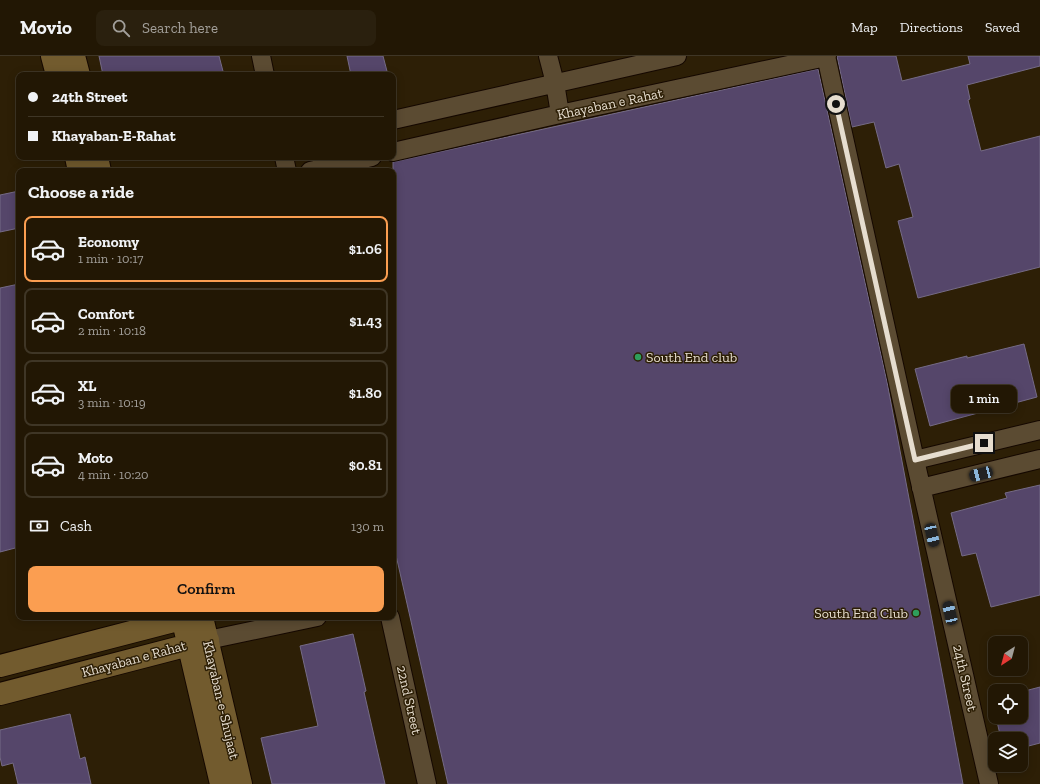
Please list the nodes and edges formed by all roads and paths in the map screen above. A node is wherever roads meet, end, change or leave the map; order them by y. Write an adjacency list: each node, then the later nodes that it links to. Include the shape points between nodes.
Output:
1 (52, 56): 7 (main road)
2 (74, 56): 8 (main road)
3 (261, 56): 9 (street)
4 (548, 56): 10 (street)
5 (676, 56): 10 (street)
6 (826, 56): 11 (street, Khayaban e Rahat); 18 (street, 24th Street)
7 (56, 72)
8 (78, 72)
9 (264, 72)
10 (555, 84): 11 (street); 12 (street)
11 (560, 114): 13 (street, Khayaban e Rahat)
12 (396, 119)
13 (396, 151)
14 (359, 160): 15 (street)
15 (323, 168)
16 (1040, 430): 18 (street)
17 (1040, 459): 19 (street)
18 (915, 460): 19 (street, 24th Street)
19 (922, 488): 30 (street, 24th Street)
20 (177, 620): 25 (main road, Khayaban e Rahat)
21 (190, 620): 24 (main road, Khayaban-e-Shujaat)
22 (303, 620): 24 (street, Khayaban e Rahat)
23 (391, 620): 29 (street, 22nd Street)
24 (198, 642): 26 (main road, Khayaban e Rahat); 27 (main road, Khayaban-e-Shujaat); 28 (main road, Khayaban-e-Shujaat)
25 (0, 666)
26 (0, 694)
27 (221, 784)
28 (241, 784)
29 (428, 784)
30 (990, 784)

